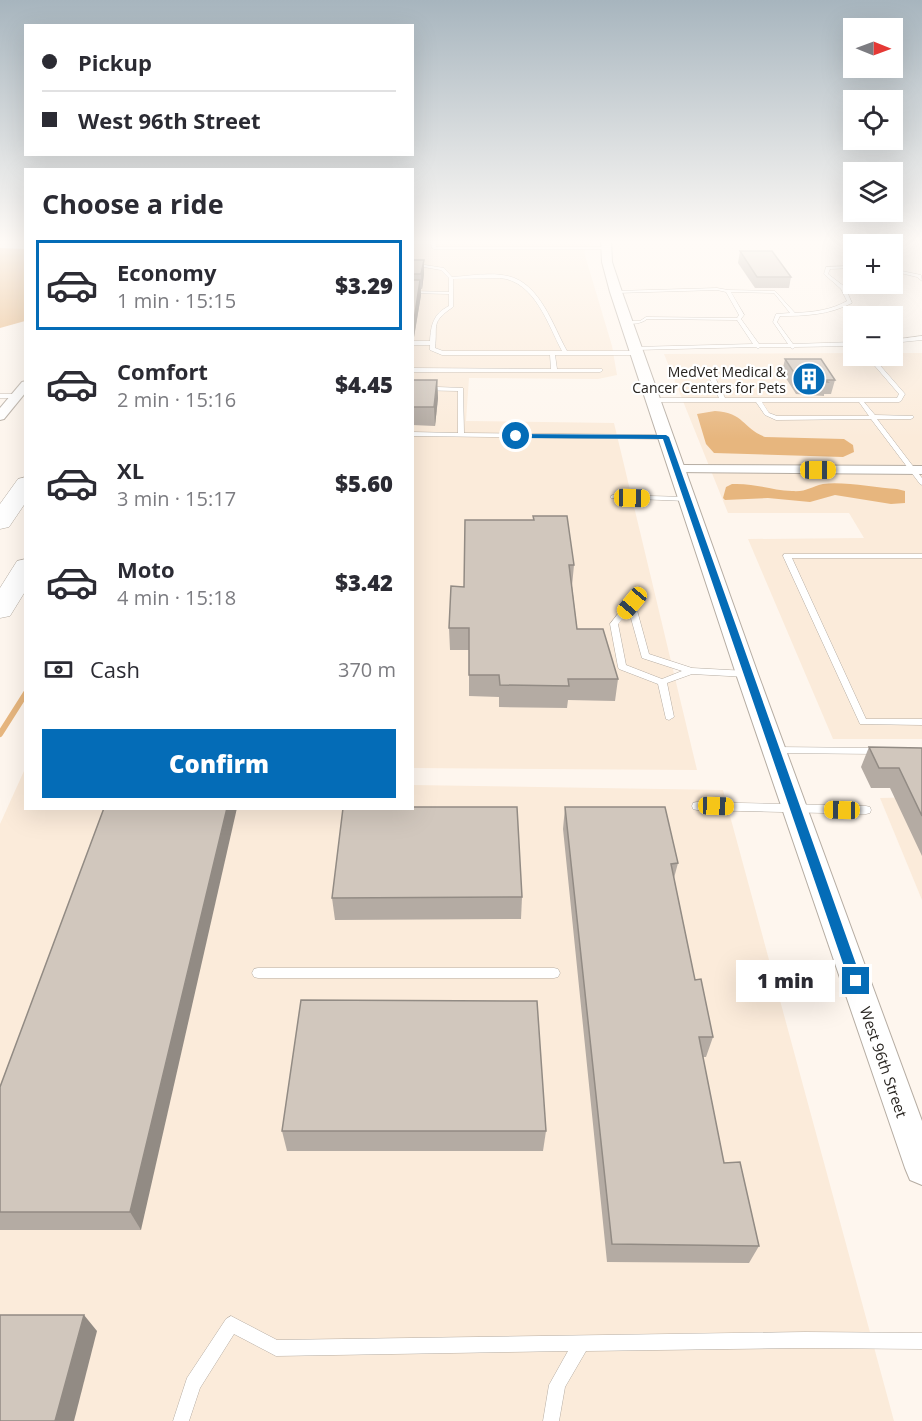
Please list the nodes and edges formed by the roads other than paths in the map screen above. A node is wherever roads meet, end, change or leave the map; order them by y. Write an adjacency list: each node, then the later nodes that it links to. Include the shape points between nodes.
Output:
1 (451, 306): 13 (lane, via 434,319)
2 (540, 306): 19 (lane)
3 (621, 306): 9 (street, West 96th Street)
4 (737, 306): 8 (lane, via 742,315)
5 (787, 306): 7 (lane)
6 (843, 306): 7 (lane)
7 (794, 315): 16 (lane, via 778,315 776,322)
8 (738, 319): 9 (lane, via 646,318); 15 (lane)
9 (627, 322): 17 (street, West 96th Street)
10 (922, 338): 11 (lane)
11 (903, 341)
12 (414, 343): 13 (lane)
13 (433, 343): 18 (lane, via 432,349 442,353)
14 (843, 345): 16 (lane)
15 (758, 347): 16 (lane); 17 (lane)
16 (794, 347)
17 (636, 351): 19 (lane); 29 (street, West 96th Street)
18 (552, 353): 19 (lane); 23 (lane)
19 (565, 353)
20 (878, 366): 32 (lane, via 903,397)
21 (414, 370): 23 (lane)
22 (600, 370): 23 (lane)
23 (554, 371)
24 (710, 373): 30 (lane)
25 (24, 386): 28 (street)
26 (414, 388): 37 (lane, via 461,388)
27 (0, 396): 28 (lane)
28 (16, 396): 33 (street)
29 (653, 400): 30 (lane); 38 (street, West 96th Street)
30 (723, 400): 31 (lane)
31 (758, 400): 32 (lane); 34 (lane, via 766,414 776,418)
32 (861, 401): 34 (lane)
33 (0, 416)
34 (872, 417): 35 (lane); 40 (lane)
35 (911, 417)
36 (414, 434): 37 (lane)
37 (461, 434): 38 (lane)
38 (666, 437): 39 (street, West 96th Street)
39 (677, 469): 40 (street); 44 (street, West 96th Street)
40 (917, 470): 41 (lane)
41 (922, 483)
42 (24, 487): 45 (highway)
43 (613, 497): 44 (lane)
44 (687, 499): 50 (street, West 96th Street)
45 (0, 522)
46 (922, 556): 53 (lane, via 787,556 863,722)
47 (24, 570): 48 (highway)
48 (0, 610)
49 (692, 672): 50 (lane); 51 (lane); 51 (lane, via 645,656 632,603 614,624 622,667)
50 (747, 674): 54 (street, West 96th Street)
51 (662, 682): 52 (lane)
52 (669, 717)
53 (922, 722)
54 (774, 750): 55 (lane); 57 (street, West 96th Street)
55 (888, 751)
56 (697, 806): 57 (lane)
57 (795, 809): 58 (lane); 61 (street, West 96th Street, via 907,1110)
58 (866, 810)
59 (258, 973): 60 (lane)
60 (554, 973)
61 (922, 1168)
62 (922, 1341): 63 (lane)
63 (581, 1345): 64 (lane, via 276,1348 231,1324 193,1384); 65 (lane, via 557,1385)
64 (181, 1421)
65 (551, 1421)

